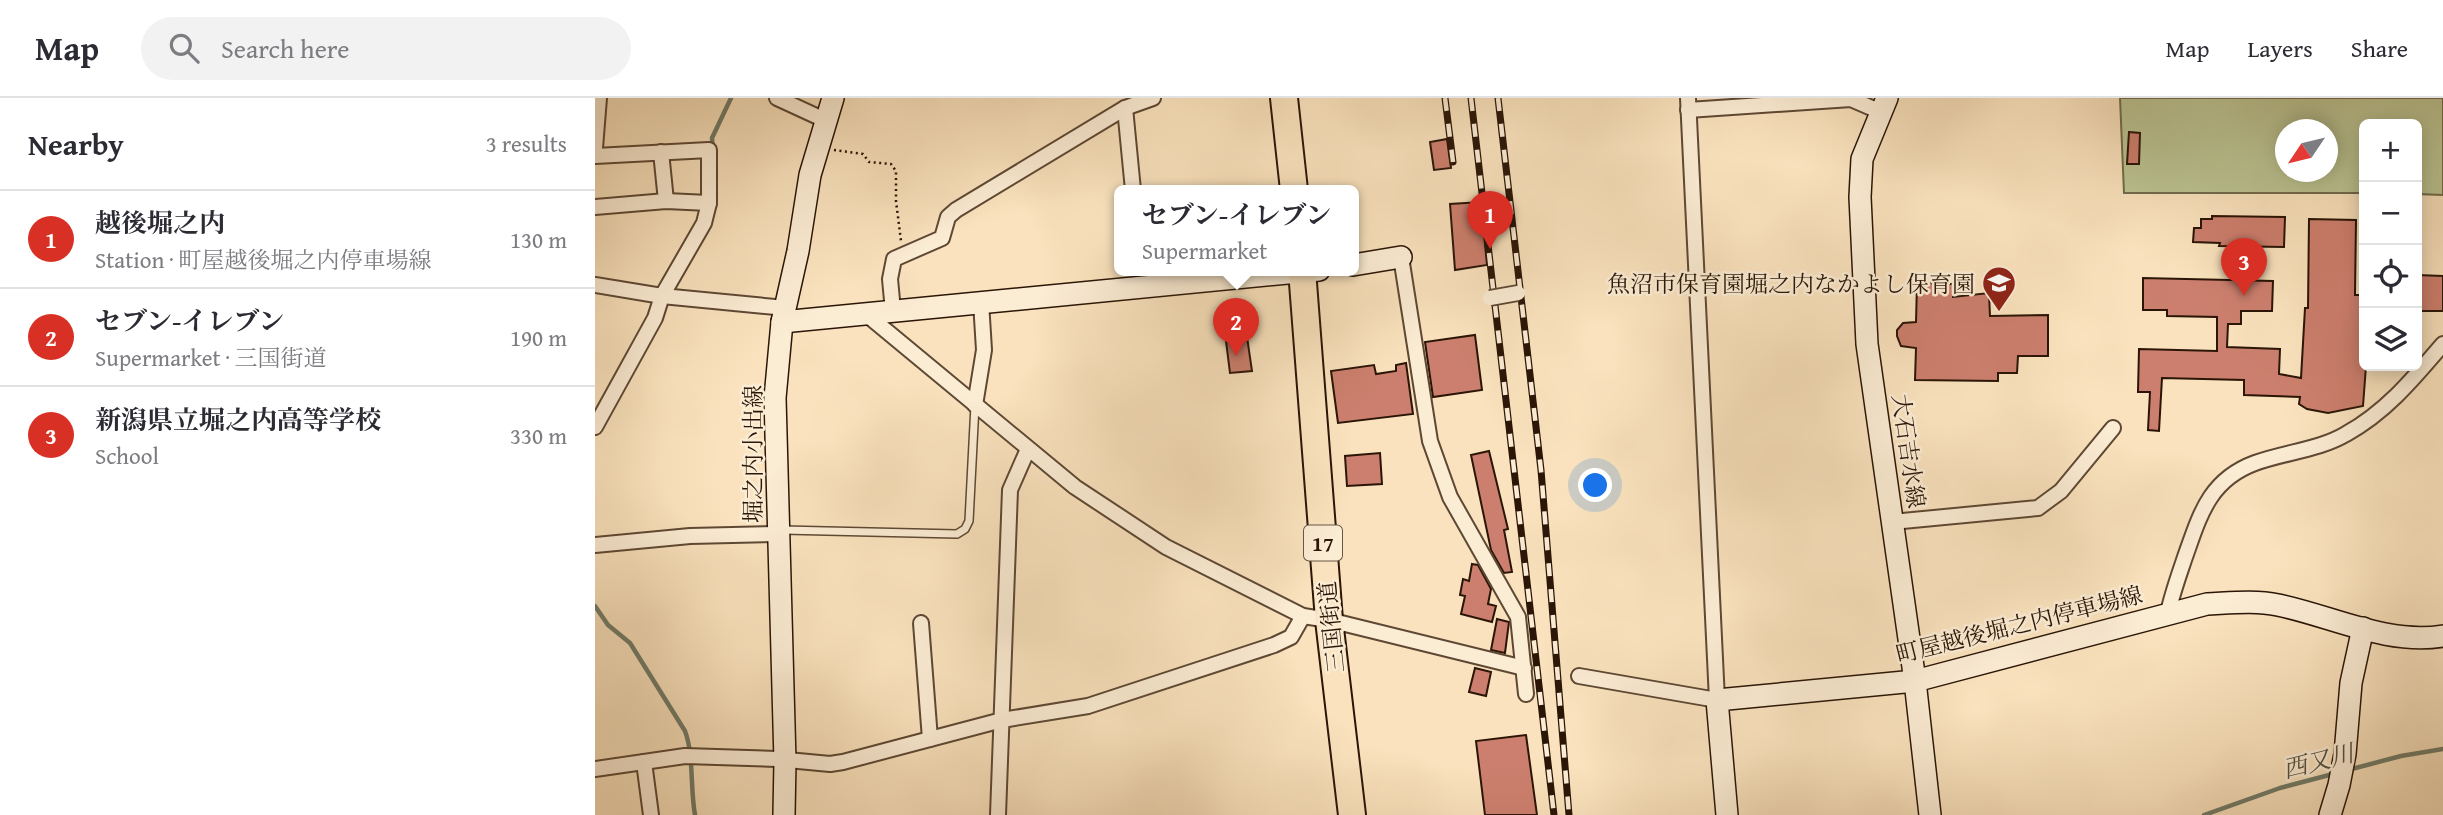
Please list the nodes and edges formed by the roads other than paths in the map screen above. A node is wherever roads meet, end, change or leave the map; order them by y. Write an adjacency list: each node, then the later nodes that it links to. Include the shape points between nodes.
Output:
1 (599, 98): 10 (street)
2 (777, 98): 9 (street)
3 (833, 98): 9 (main road, 堀之内小出線)
4 (1153, 98): 8 (street)
5 (1284, 98): 14 (highway)
6 (1688, 104): 7 (street, via 1851,99); 49 (street)
7 (1884, 105): 36 (main road, 大石吉水線, via 1863,159 1860,197 1867,344)
8 (1125, 107): 13 (street); 28 (street, via 956,210 948,217 942,238 894,259 890,279)
9 (827, 121): 30 (main road, 堀之内小出線, via 810,175)
10 (595, 148)
11 (661, 152): 12 (street); 15 (street); 16 (street, via 709,150)
12 (595, 156)
13 (1133, 185)
14 (1293, 185)
15 (666, 201): 16 (street); 17 (street)
16 (709, 202): 25 (street, via 704,223)
17 (595, 207)
18 (1401, 257): 19 (main road); 45 (street, via 1430,441 1450,497 1518,617)
19 (1359, 264)
20 (1204, 276): 22 (main road)
21 (1308, 276): 41 (highway, 三国街道 / 17)
22 (1142, 279): 27 (main road)
23 (595, 285): 25 (street)
24 (1518, 293): 26 (street, bridge)
25 (662, 296): 30 (street); 33 (street, via 655,318)
26 (1490, 298)
27 (981, 302): 28 (main road); 32 (street, via 984,351)
28 (893, 311): 29 (main road)
29 (866, 314): 30 (main road); 32 (street)
30 (784, 315): 37 (main road, 堀之内小出線, via 775,398)
31 (2443, 344): 39 (street, via 2406,387 2363,425 2331,441 2256,463 2221,483 2199,517)
32 (975, 405): 35 (street); 37 (lane, via 965,529 957,534)
33 (595, 427)
34 (2113, 428): 36 (street, via 2061,491 2038,508)
35 (1028, 449): 40 (street, via 1075,487 1166,547); 50 (street, via 1010,490)
36 (1892, 522): 47 (main road, 大石吉水線)
37 (778, 532): 38 (street); 52 (main road, 堀之内小出線)
38 (595, 545)
39 (2168, 613): 43 (main road, 町屋越後堀之内停車場線, via 2207,604 2266,603); 47 (main road, 町屋越後堀之内停車場線)
40 (1303, 616): 41 (street); 50 (street, via 1291,637 1274,645 1088,706)
41 (1329, 620): 45 (street); 58 (highway, 三国街道 / 17)
42 (921, 623): 51 (street)
43 (2363, 628): 44 (main road, 町屋越後堀之内停車場線, via 2402,638); 61 (main road, via 2351,684 2345,754)
44 (2443, 636)
45 (1524, 668): 48 (street)
46 (1579, 676): 49 (street)
47 (1915, 681): 49 (main road, 町屋越後堀之内停車場線); 60 (main road, 大石吉水線)
48 (1526, 694)
49 (1717, 701): 59 (main road)
50 (1002, 720): 51 (street); 57 (street)
51 (930, 739): 52 (street, via 830,764)
52 (785, 761): 53 (street, via 690,756); 56 (main road, 堀之内小出線)
53 (644, 762): 54 (street); 55 (street)
54 (595, 769)
55 (651, 815)
56 (784, 815)
57 (998, 815)
58 (1352, 815)
59 (1727, 815)
60 (1930, 815)
61 (2330, 815)

